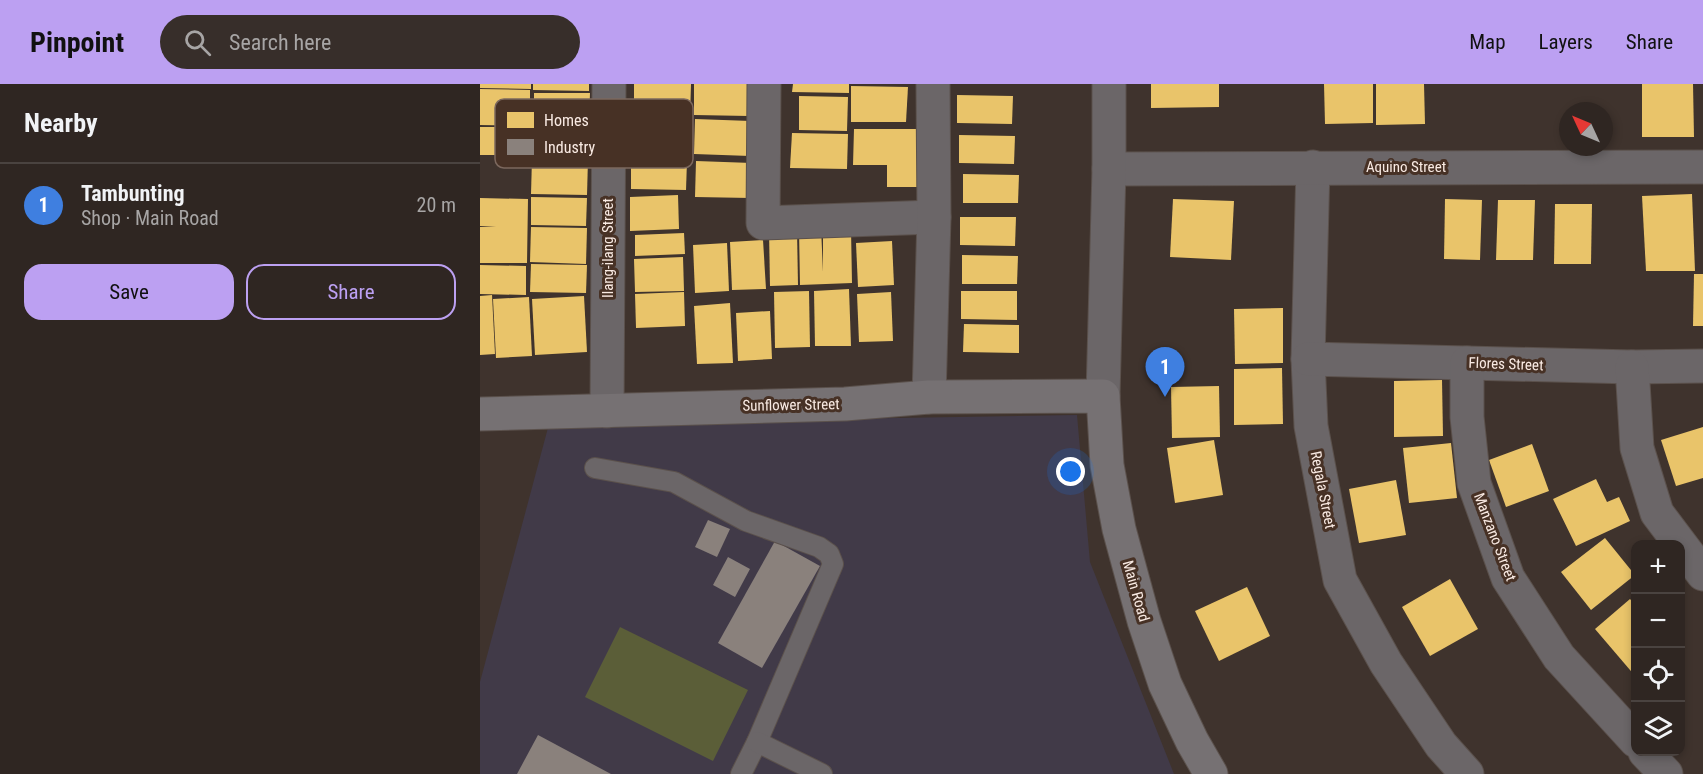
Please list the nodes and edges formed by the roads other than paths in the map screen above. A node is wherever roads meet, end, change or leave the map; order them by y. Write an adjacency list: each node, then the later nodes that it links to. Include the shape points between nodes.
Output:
1 (609, 84): 5 (street, Ilang-ilang Street)
2 (764, 84): 10 (street, via 763,223)
3 (933, 84): 10 (street)
4 (1109, 84): 9 (street)
5 (609, 99)
6 (1313, 167): 7 (street, Aquino Street); 9 (street, Aquino Street); 11 (street, Regala Street)
7 (1703, 167)
8 (608, 168): 17 (street, Ilang-ilang Street)
9 (1109, 169): 15 (street)
10 (934, 217): 16 (street)
11 (1308, 358): 12 (street, Flores Street); 27 (street, Regala Street, via 1311,426 1340,580 1386,663 1441,745)
12 (1467, 363): 14 (street, Flores Street); 21 (street, Manzano Street, via 1467,417 1474,483 1508,578 1559,657)
13 (1703, 366): 14 (street, Flores Street)
14 (1632, 368): 20 (street, via 1637,448 1657,513)
15 (1103, 396): 16 (main road, Sunflower Street); 26 (main road, Main Road, via 1109,476 1144,621 1166,684)
16 (929, 397): 17 (main road, Sunflower Street, via 845,404)
17 (607, 411): 18 (main road, Sunflower Street)
18 (480, 414)
19 (595, 468): 22 (lane, via 674,482 746,521 829,554 833,564)
20 (1703, 574)
21 (1631, 737)
22 (757, 742): 24 (lane); 25 (lane)
23 (1649, 756): 28 (street)
24 (741, 774)
25 (822, 774)
26 (1211, 774)
27 (1467, 774)
28 (1666, 774)

